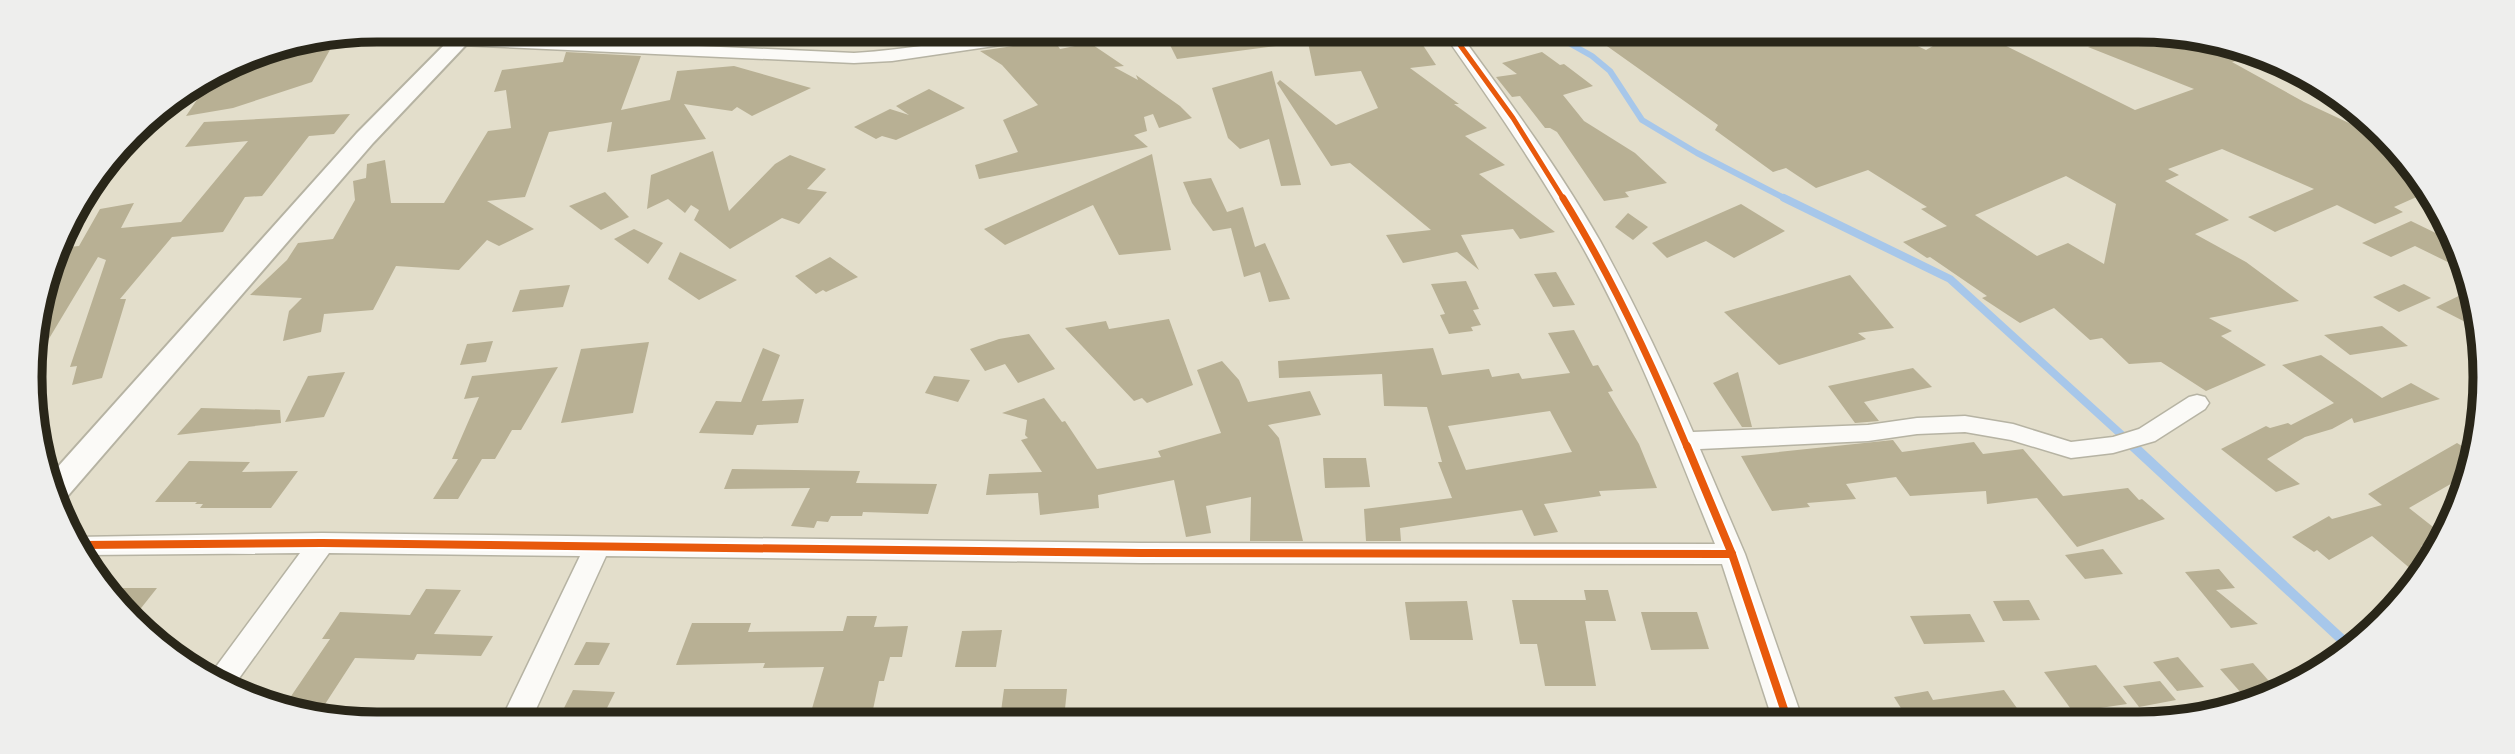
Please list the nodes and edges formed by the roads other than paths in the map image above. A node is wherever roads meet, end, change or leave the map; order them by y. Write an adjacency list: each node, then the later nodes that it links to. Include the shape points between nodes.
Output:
1 (459, 42): 7 (street, via 365,138)
2 (584, 42): 3 (street, via 854,58)
3 (987, 42)
4 (1458, 42): 6 (street, via 1513,118 1588,240 1652,363)
5 (2197, 403): 6 (street, via 2147,435 2071,450 2013,432 1965,424)
6 (1684, 441): 11 (street)
7 (60, 484)
8 (321, 543): 9 (street); 10 (street); 12 (street)
9 (88, 545)
10 (597, 547): 11 (street); 13 (street)
11 (1732, 554): 14 (street)
12 (225, 675)
13 (520, 712)
14 (1785, 712)

